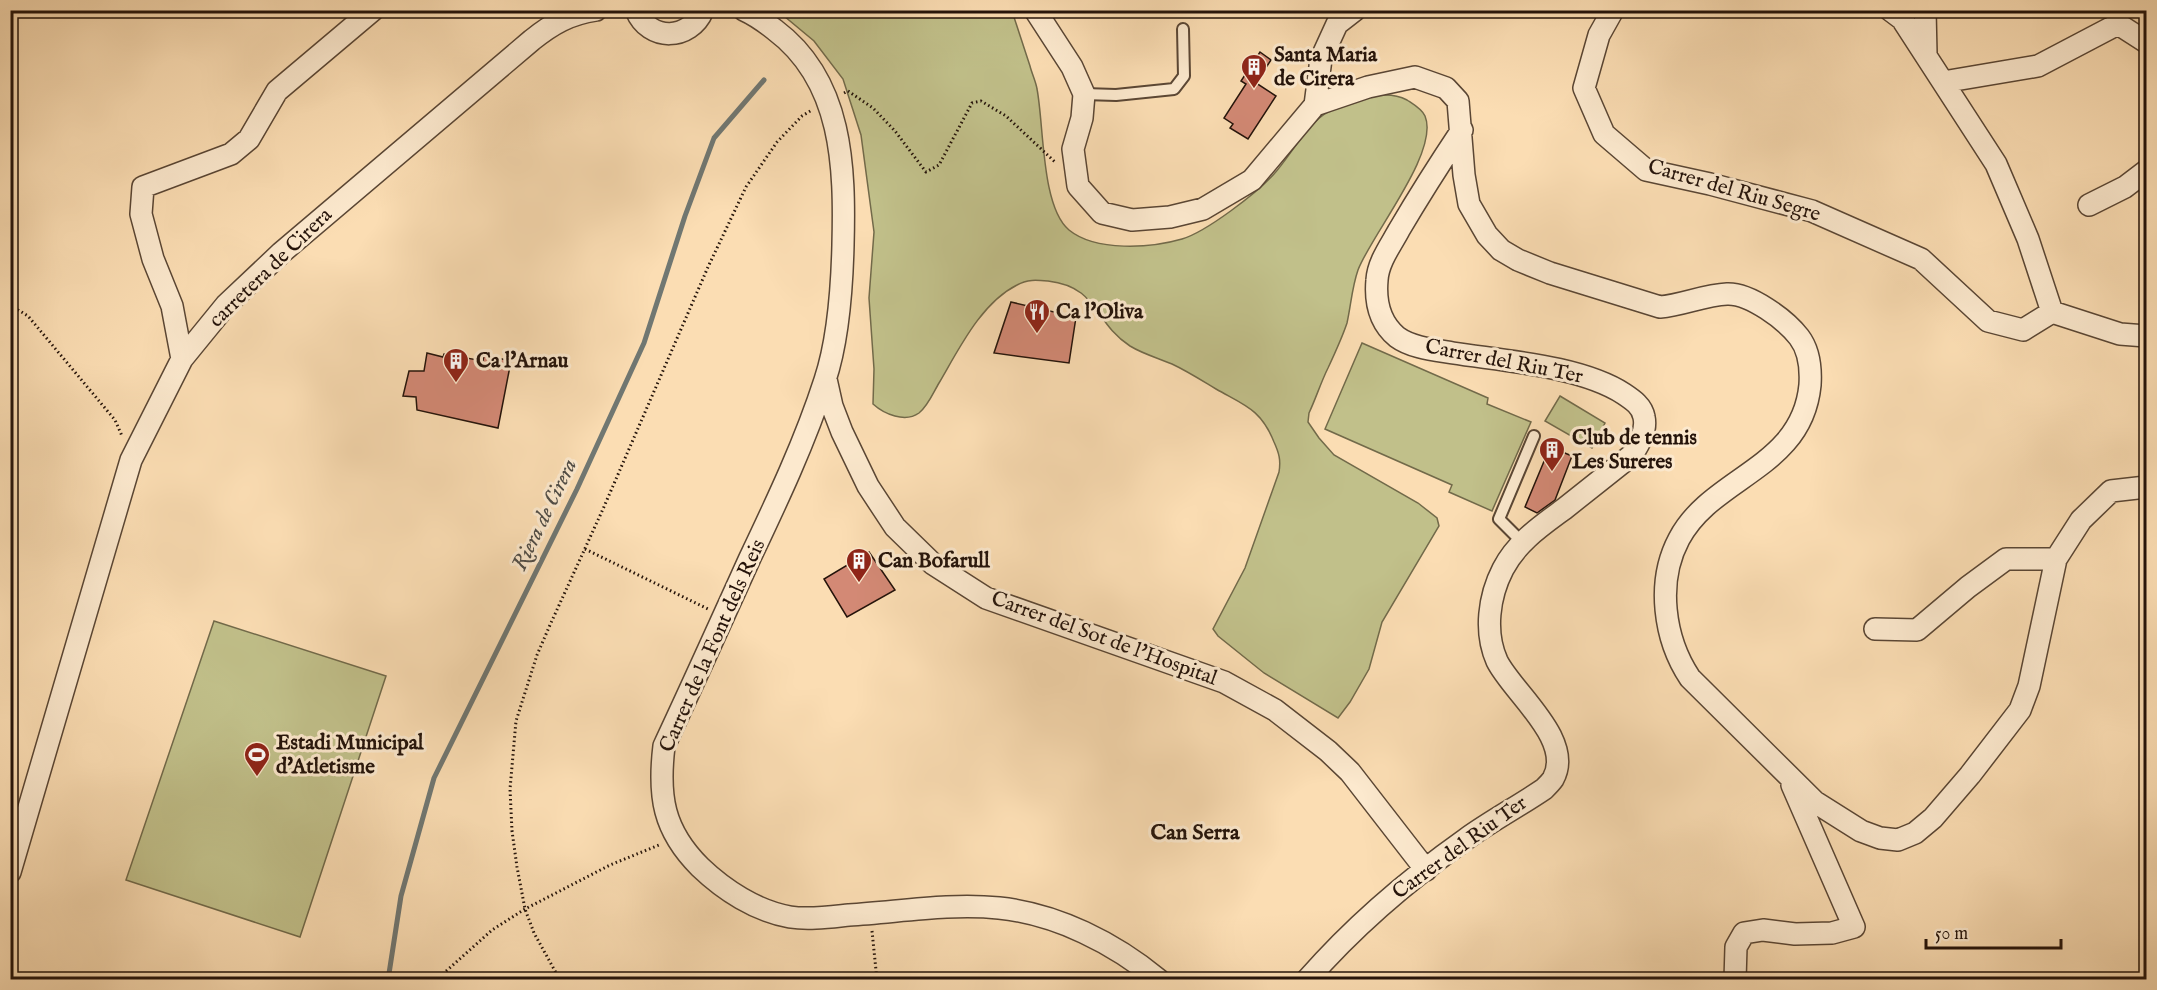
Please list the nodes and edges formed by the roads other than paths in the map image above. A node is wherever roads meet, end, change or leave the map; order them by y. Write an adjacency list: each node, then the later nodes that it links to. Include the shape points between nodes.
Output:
1 (373, 10): 23 (street, via 277,91 249,139 231,154 143,187 141,214 172,306)
2 (596, 10): 23 (street, carretera de Cirera, via 568,16 532,40 281,253 226,305)
3 (636, 10): 4 (street, via 645,25 672,35 695,24)
4 (703, 10)
5 (744, 10): 24 (street, Carrer de la Font dels Reis, via 797,49 809,64 828,99 838,135 844,213 841,294)
6 (1035, 10): 16 (street)
7 (1355, 10): 17 (street, via 1337,24 1321,59)
8 (1612, 10): 21 (street, Carrer del Riu Segre, via 1599,35 1584,87 1604,134 1646,170 1812,212 1921,259 1988,321 2023,330)
9 (1890, 10): 14 (street, via 1902,19)
10 (1925, 10): 14 (street)
11 (2117, 17): 13 (street); 15 (street, via 2038,66)
12 (1183, 29): 16 (lane, via 1184,76 1174,89)
13 (2146, 42)
14 (1926, 55): 15 (street)
15 (1943, 82): 21 (street, via 1996,164 2028,239)
16 (1084, 94): 17 (street, via 1073,149 1078,186 1102,213 1132,220 1170,217 1203,208 1252,180)
17 (1315, 105): 18 (street, via 1368,87 1415,77 1446,88 1458,101)
18 (1461, 130): 27 (street, Carrer del Riu Ter, via 1384,257 1376,295 1386,327 1399,338 1421,347 1596,380 1633,400 1644,417 1644,430 1632,455); 30 (street, via 1469,204 1486,235 1501,250 1550,273 1660,307 1730,294 1773,313 1804,343 1810,376 1804,413 1781,448 1698,512 1686,526 1672,555 1666,607 1673,645 1690,678)
19 (2146, 171): 20 (street)
20 (2089, 205)
21 (2052, 312): 22 (street, via 2120,334)
22 (2146, 336)
23 (182, 359): 32 (street, carretera de Cirera, via 131,460)
24 (826, 378): 31 (street, Carrer del Sot de l'Hospital, via 842,432 876,501 895,527 933,564 986,598 1224,682 1275,710 1350,772); 33 (street, Carrer de la Font dels Reis, via 797,457 664,746 662,798 676,838 692,859 726,888 746,901 791,917 968,906 1028,913 1094,937)
25 (1534, 436): 27 (lane, via 1499,519)
26 (2146, 487): 28 (street, via 2111,491 2081,520)
27 (1522, 542): 31 (street, Carrer del Riu Ter, via 1503,568 1493,594 1490,637 1497,661 1541,719 1557,753 1557,766 1544,789)
28 (2056, 559): 29 (street, via 2006,559 1917,630); 30 (street, via 2029,686 2020,710 1970,775 1915,833 1898,840 1861,831 1815,802)
29 (1875, 629)
30 (1788, 776): 35 (street, via 1854,927 1832,933 1744,933 1736,947)
31 (1425, 870): 34 (street, Carrer del Riu Ter, via 1358,926)
32 (10, 872)
33 (1159, 980)
34 (1307, 980)
35 (1735, 980)

